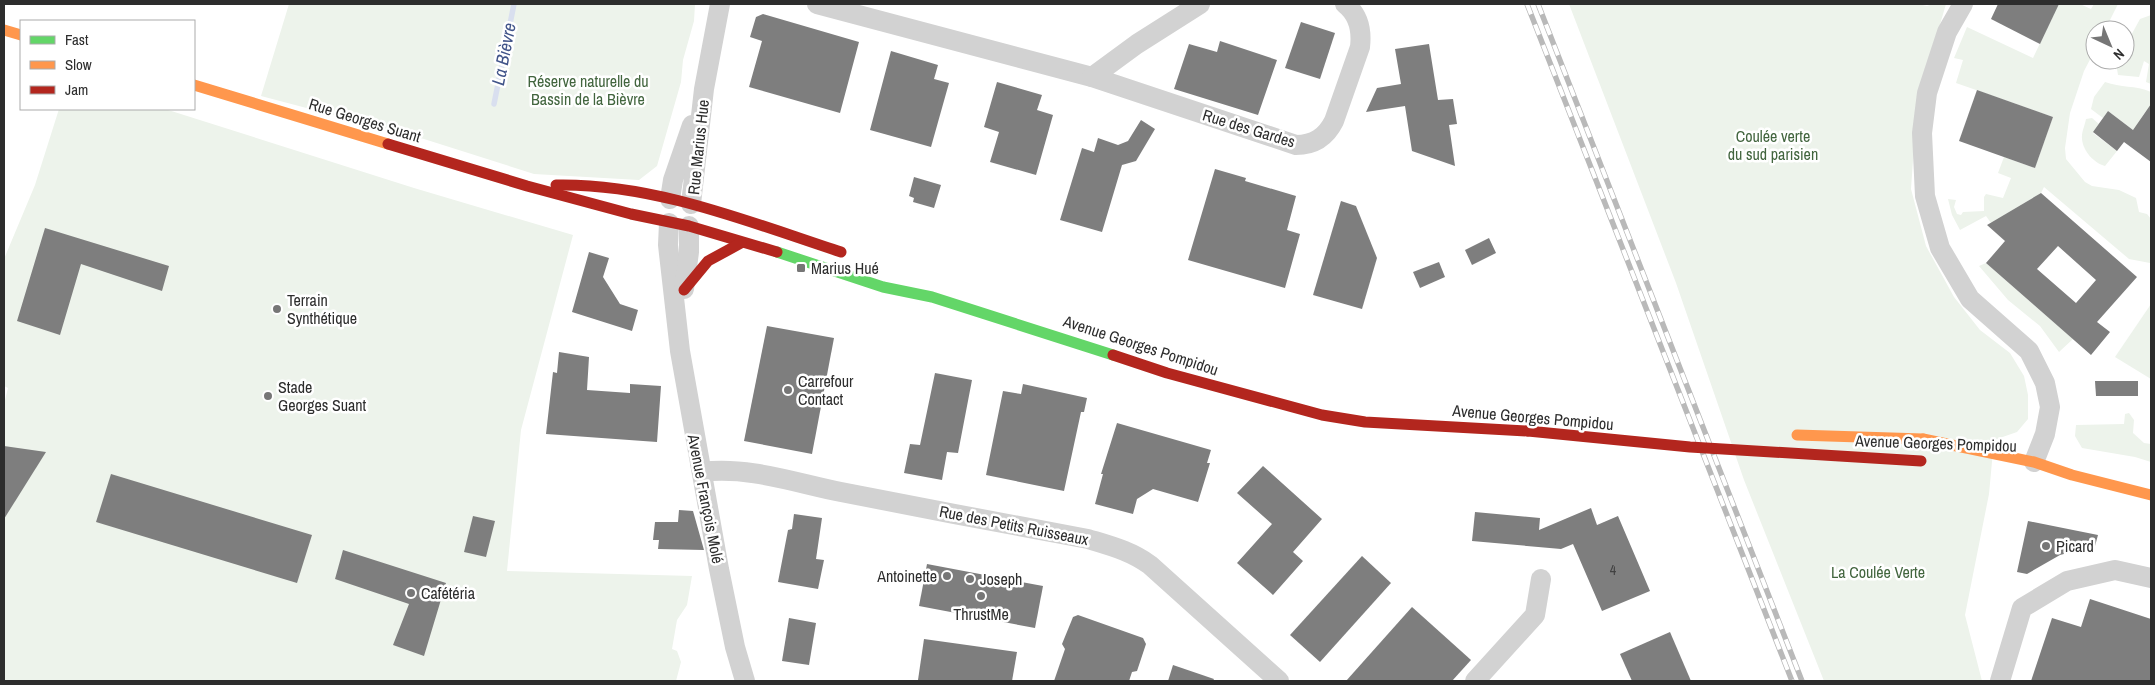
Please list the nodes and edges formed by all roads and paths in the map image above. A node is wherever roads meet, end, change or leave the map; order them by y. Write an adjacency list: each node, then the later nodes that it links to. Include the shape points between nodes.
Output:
1 (720, 4): 10 (street, Rue Marius Hue)
2 (817, 4): 8 (street, Rue des Gardes)
3 (1200, 4): 8 (street)
4 (1345, 4): 8 (street, Rue des Gardes, via 1358,20 1360,47 1330,129 1311,143 1288,144)
5 (1963, 4): 33 (street, via 1947,32 1927,93 1922,133 1925,196 1940,248 1970,299 2029,351 2045,383 2050,407 2045,434)
6 (4, 30): 7 (main road)
7 (20, 35)
8 (1092, 77)
9 (195, 85): 11 (main road, Rue Georges Suant)
10 (704, 90): 12 (street, Rue Marius Hue, via 673,180); 13 (street, Rue Marius Hue)
11 (527, 186): 12 (main road, Rue Georges Suant, via 587,183 637,190); 14 (main road, Rue Georges Suant)
12 (670, 200): 13 (main road, Rue Georges Suant); 14 (main road, Rue Marius Hue)
13 (691, 204): 15 (main road); 17 (main road)
14 (669, 223): 15 (main road, Avenue Georges Pompidou); 21 (street, Avenue François Molé, via 669,252)
15 (689, 226): 16 (main road, Avenue Georges Pompidou); 19 (street, Avenue François Molé)
16 (741, 243): 19 (main road, via 719,252); 20 (main road, Avenue Georges Pompidou, via 883,287)
17 (850, 257)
18 (891, 277): 20 (main road, Avenue Georges Pompidou)
19 (684, 290): 21 (street, Avenue François Molé)
20 (932, 297): 22 (main road, Avenue Georges Pompidou)
21 (678, 315): 34 (street, Avenue François Molé, via 680,350)
22 (1042, 330): 23 (main road, Avenue Georges Pompidou); 28 (main road, Avenue Georges Pompidou, via 1167,373 1322,414 1365,422)
23 (1170, 362)
24 (1282, 392): 25 (main road)
25 (1300, 397)
26 (1453, 415): 28 (main road, Avenue Georges Pompidou)
27 (1571, 424): 28 (main road, Avenue Georges Pompidou)
28 (1530, 426): 31 (main road, Avenue Georges Pompidou, bridge, via 1690,447)
29 (1786, 435): 33 (main road, Avenue Georges Pompidou, bridge, via 1923,439)
30 (2068, 460): 33 (main road, Avenue Georges Pompidou)
31 (1926, 461)
32 (1968, 461): 33 (main road, Avenue Georges Pompidou)
33 (2034, 462): 35 (main road, Avenue Georges Pompidou)
34 (702, 472): 38 (street, Avenue François Molé); 39 (street, Rue des Petits Ruisseaux, via 750,472 1122,548 1150,565)
35 (2151, 495)
36 (2151, 578): 41 (street, via 2115,570 2067,581 2022,608)
37 (1541, 579): 40 (street, via 1534,615)
38 (744, 681)
39 (1279, 681)
40 (1475, 681)
41 (2000, 681)

